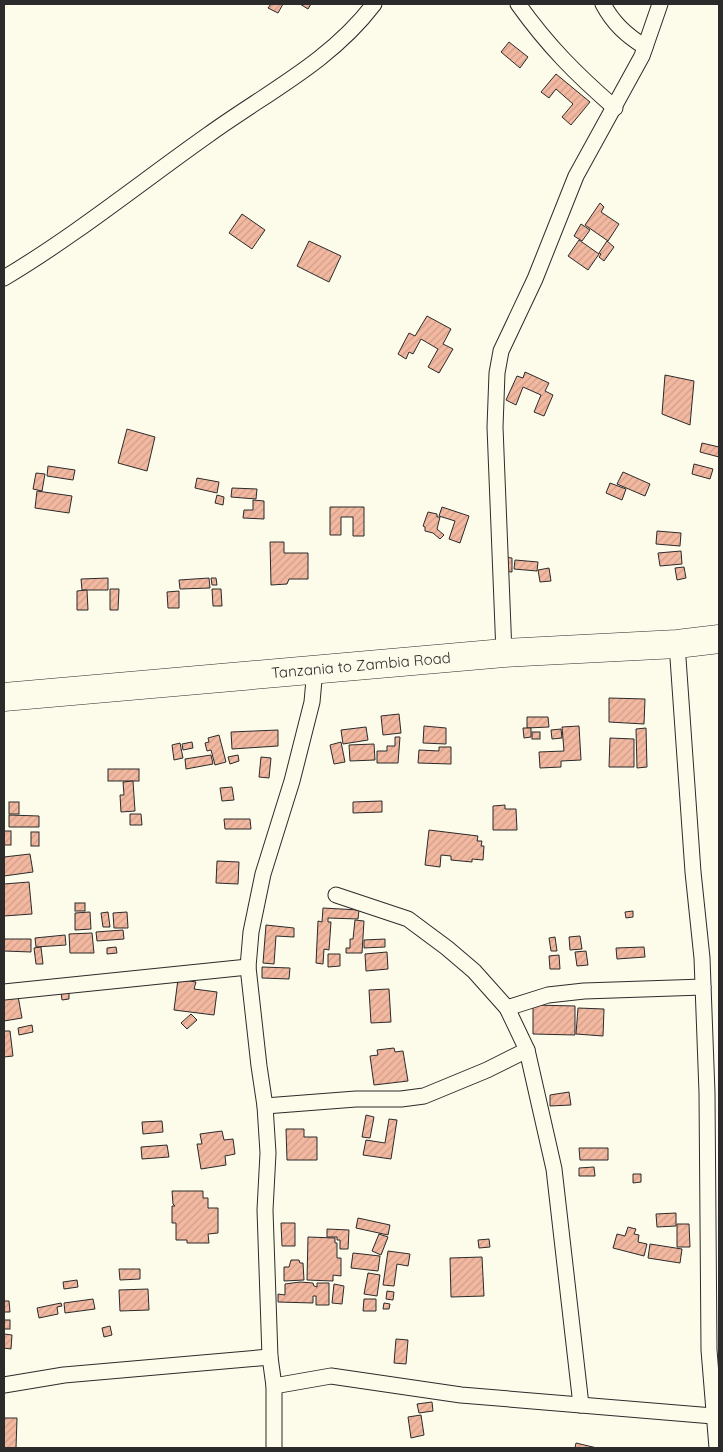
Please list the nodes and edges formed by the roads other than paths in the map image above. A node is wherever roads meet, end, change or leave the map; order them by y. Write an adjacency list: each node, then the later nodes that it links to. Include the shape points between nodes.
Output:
1 (374, 4): 7 (street, via 354,29 310,67 209,134 53,249)
2 (518, 4): 6 (street, via 545,41 572,70)
3 (603, 4): 5 (street, via 626,35)
4 (660, 4): 5 (street)
5 (645, 47): 6 (street)
6 (615, 108): 10 (street, via 576,176 535,279 500,351 495,427)
7 (4, 278)
8 (719, 639): 9 (highway, Tanzania to Zambia Road)
9 (677, 644): 10 (highway, Tanzania to Zambia Road); 15 (street)
10 (504, 652): 11 (highway, Tanzania to Zambia Road)
11 (315, 669): 12 (highway, Tanzania to Zambia Road); 14 (street, via 312,702 292,782 263,874 251,932)
12 (4, 697)
13 (336, 895): 17 (street, via 408,919 474,970)
14 (248, 967): 16 (street); 20 (street)
15 (703, 987): 17 (street, via 584,991 548,995); 19 (street)
16 (4, 992)
17 (507, 1008): 18 (street)
18 (527, 1050): 20 (street, via 424,1096); 24 (street, via 554,1169)
19 (713, 1090): 25 (street, via 709,1350)
20 (265, 1106): 21 (street)
21 (270, 1357): 22 (street, via 166,1368 115,1369); 23 (street)
22 (4, 1385)
23 (274, 1386): 24 (street, via 331,1376 461,1395); 26 (street)
24 (581, 1405): 25 (street)
25 (713, 1416): 27 (street)
26 (274, 1448)
27 (717, 1448)

